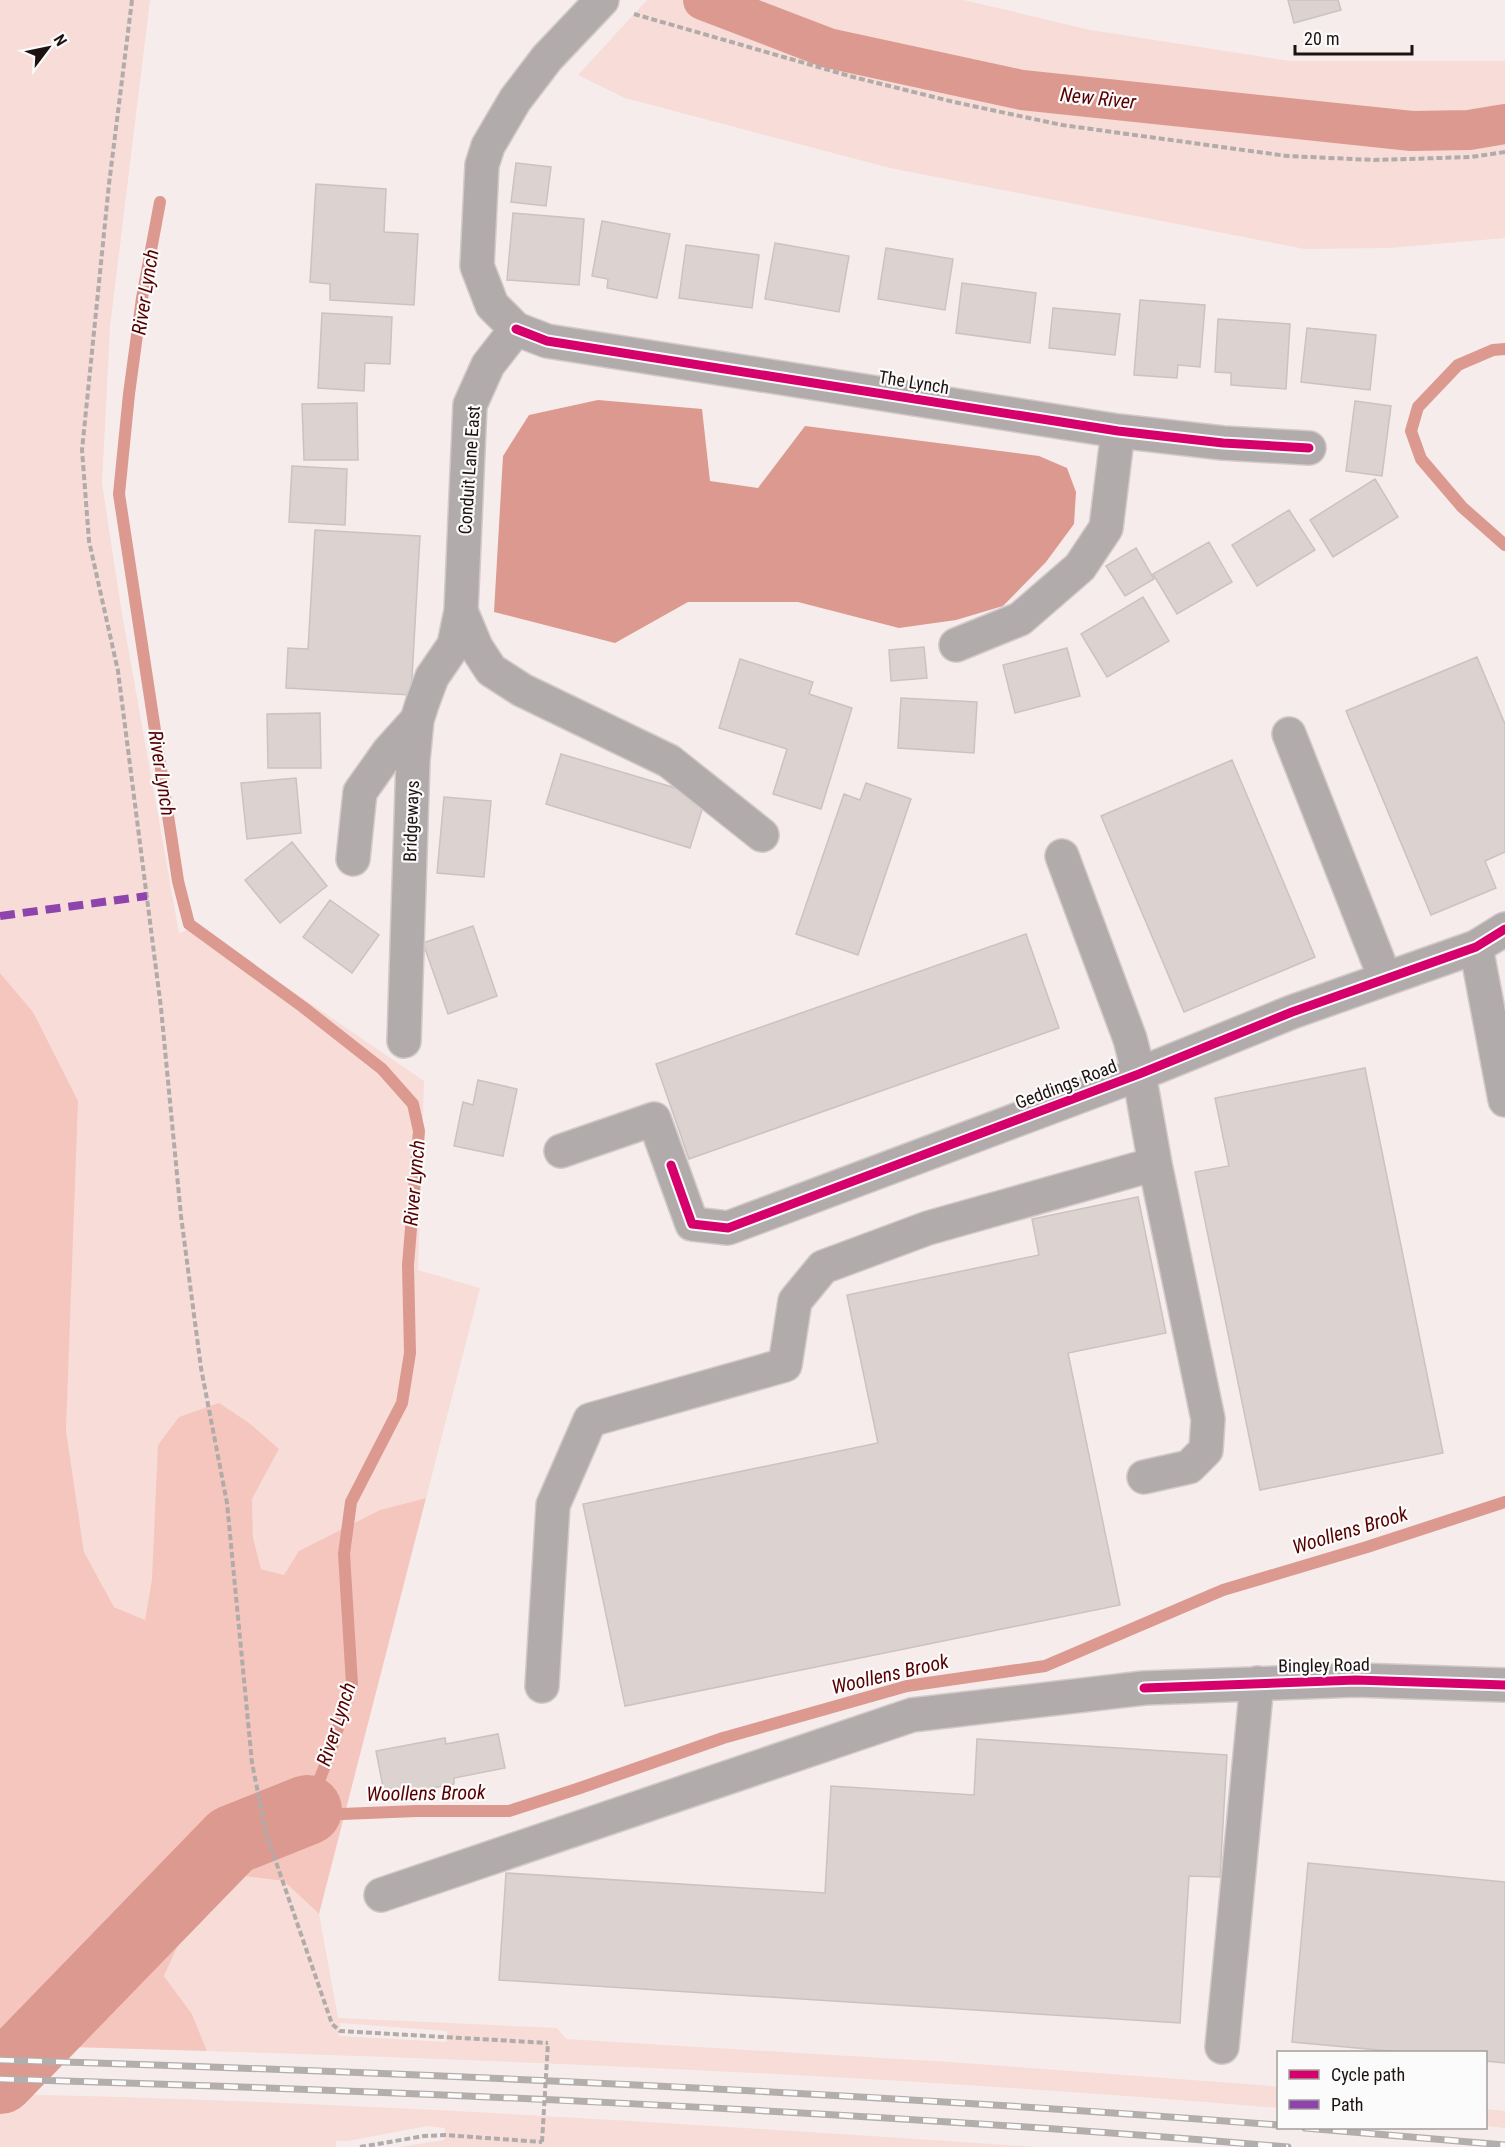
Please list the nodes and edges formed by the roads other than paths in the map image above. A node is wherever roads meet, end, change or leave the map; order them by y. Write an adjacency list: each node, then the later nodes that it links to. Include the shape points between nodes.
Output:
1 (602, 0): 2 (street, via 547,58 516,100 488,146 482,165 477,266 492,305)
2 (516, 328): 3 (street, The Lynch, via 547,341); 5 (street, Conduit Lane East, via 488,365 470,405)
3 (1118, 430): 4 (street, The Lynch); 6 (street, via 1106,528 1080,567 1020,619)
4 (1309, 448)
5 (461, 611): 7 (street, Bridgeways, via 454,645 432,677); 9 (street, via 490,670 522,690 669,761)
6 (957, 645)
7 (417, 720): 11 (street, via 388,751 360,792); 15 (street, Bridgeways)
8 (1289, 734): 14 (street)
9 (762, 836)
10 (1062, 856): 16 (street, via 1130,1039)
11 (353, 859)
12 (1505, 929): 13 (street, Geddings Road)
13 (1476, 947): 14 (street, Geddings Road); 17 (street)
14 (1385, 978): 16 (street, Geddings Road)
15 (404, 1041)
16 (1139, 1074): 18 (street, Geddings Road, via 728,1228 692,1224 654,1119); 19 (street)
17 (1503, 1085)
18 (561, 1151)
19 (1155, 1164): 20 (street, via 1208,1419 1206,1450 1189,1467); 23 (street, via 928,1228 823,1267 795,1300 785,1365 590,1420 553,1505)
20 (1143, 1477)
21 (1257, 1683): 22 (street, Bingley Road, via 1356,1680); 24 (street, Bingley Road, via 1144,1688 912,1715); 25 (street)
22 (1505, 1685)
23 (542, 1686)
24 (381, 1894)
25 (1222, 2047)

